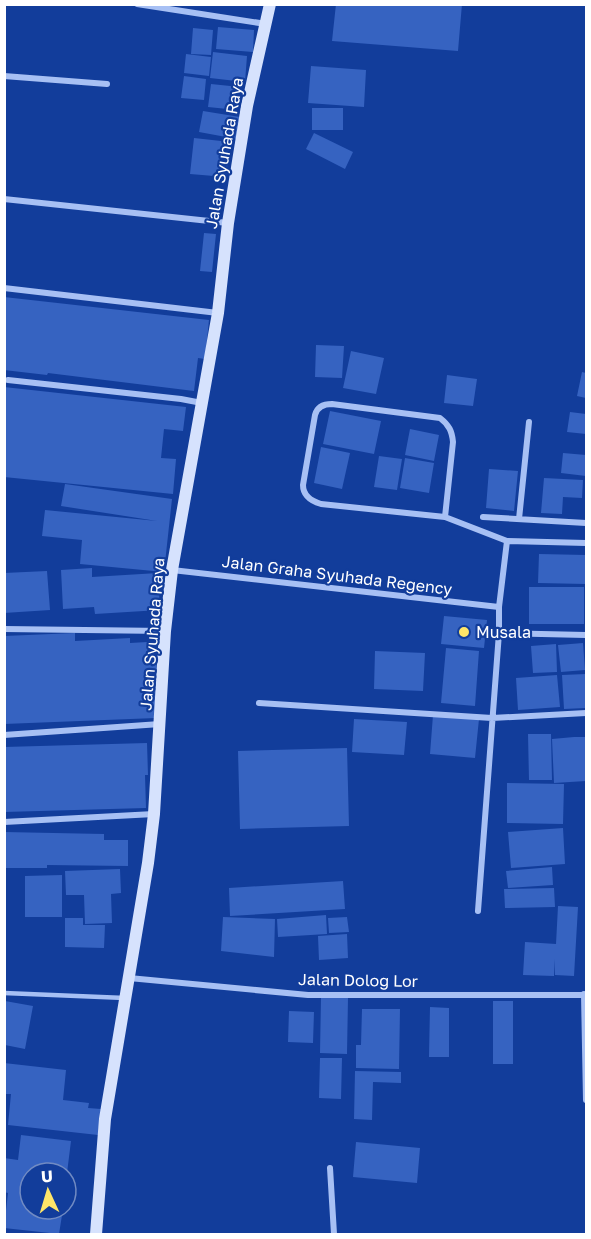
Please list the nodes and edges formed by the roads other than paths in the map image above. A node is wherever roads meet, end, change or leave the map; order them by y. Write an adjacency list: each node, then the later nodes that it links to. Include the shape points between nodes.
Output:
1 (137, 4): 3 (street)
2 (270, 4): 4 (street, Jalan Syuhada Raya)
3 (171, 7): 4 (street)
4 (266, 24): 8 (street, Jalan Syuhada Raya, via 247,106)
5 (4, 76): 6 (street)
6 (107, 84)
7 (4, 199): 8 (street)
8 (228, 223): 10 (street, Jalan Syuhada Raya)
9 (4, 288): 10 (street)
10 (218, 313): 12 (street, Jalan Syuhada Raya)
11 (8, 380): 12 (street)
12 (202, 403): 20 (street, Jalan Syuhada Raya)
13 (530, 422): 16 (street)
14 (445, 517): 14 (street, via 453,442 448,424 440,418 332,404 318,408 303,485 310,500); 18 (street)
15 (483, 517): 16 (street)
16 (519, 519): 17 (street)
17 (586, 523)
18 (507, 541): 19 (street); 21 (street)
19 (586, 543)
20 (172, 570): 21 (street, Jalan Graha Syuhada Regency); 23 (street, Jalan Syuhada Raya)
21 (499, 607): 24 (street)
22 (4, 629): 23 (street)
23 (165, 631): 29 (street, Jalan Syuhada Raya)
24 (499, 633): 25 (street); 28 (street)
25 (586, 634)
26 (259, 703): 28 (street)
27 (586, 713): 28 (street)
28 (492, 718): 33 (street)
29 (161, 724): 30 (street); 31 (street, Jalan Syuhada Raya)
30 (4, 735)
31 (154, 814): 32 (street); 34 (street, Jalan Syuhada Raya)
32 (4, 822)
33 (478, 911)
34 (129, 978): 36 (street, Jalan Dolog Lor, via 309,995); 37 (street, Jalan Syuhada Raya)
35 (4, 993): 37 (lane)
36 (585, 994): 38 (street)
37 (126, 998): 40 (street, Jalan Syuhada Raya, via 105,1119)
38 (586, 1100)
39 (330, 1168): 41 (street)
40 (96, 1234)
41 (334, 1234)

